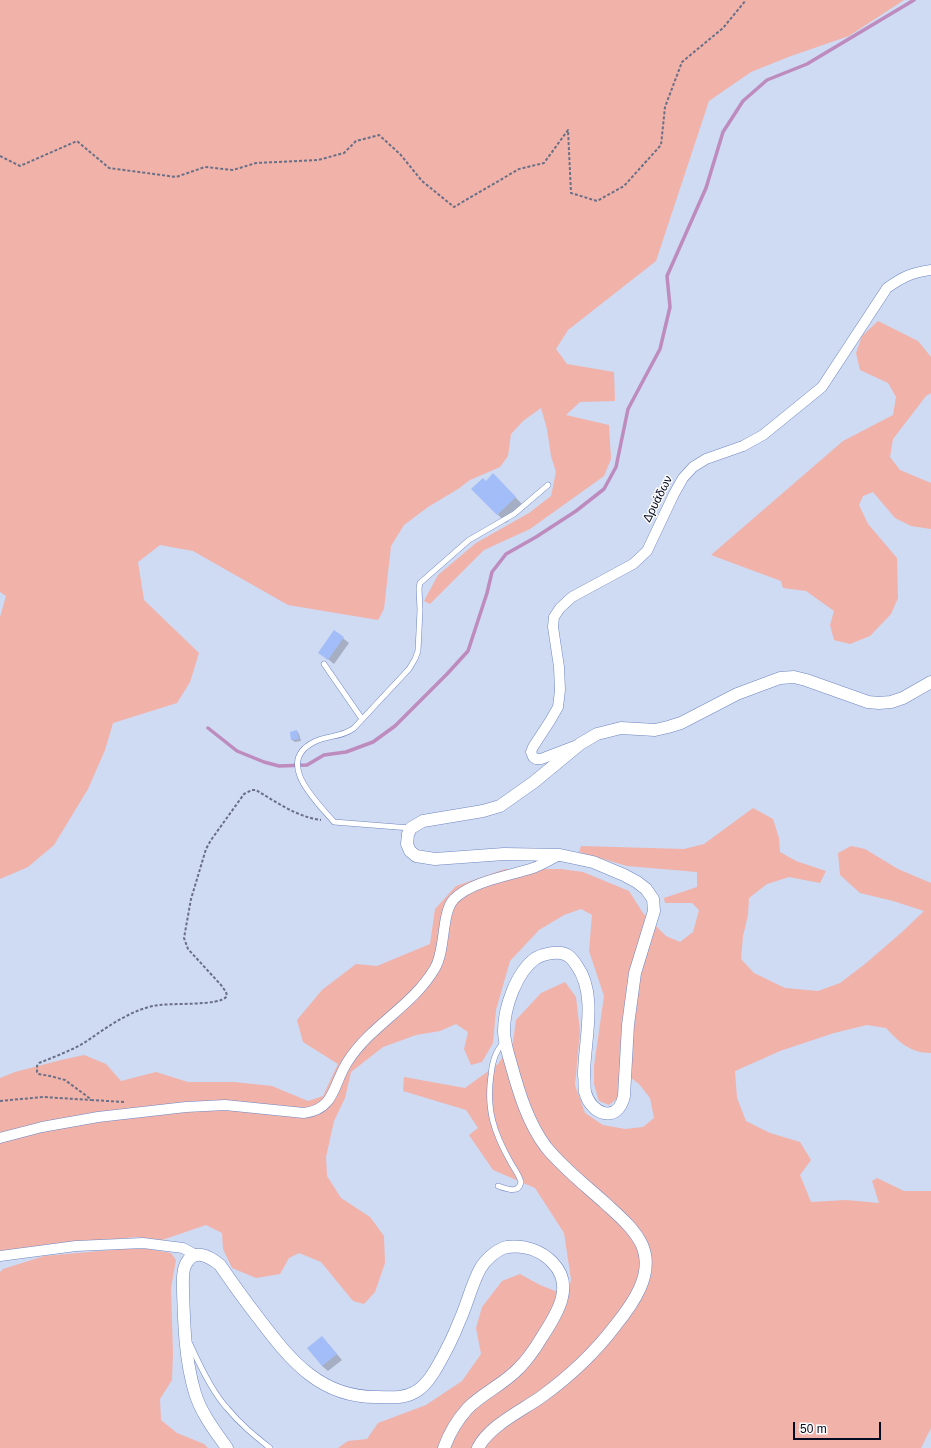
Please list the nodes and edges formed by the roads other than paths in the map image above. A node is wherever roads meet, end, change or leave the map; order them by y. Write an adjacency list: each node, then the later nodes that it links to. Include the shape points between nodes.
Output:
1 (931, 270): 6 (street, Δρυάδων, via 912,273 887,288 822,387 763,435 693,467 683,478 646,550 633,564 572,597 560,608 554,617 553,627 559,674 558,707 533,747 532,755 536,759 541,759)
2 (548, 485): 5 (lane, via 514,514 469,540 420,582 418,651 415,659 409,669)
3 (324, 664): 5 (lane)
4 (931, 682): 6 (street, via 903,698 879,703 868,702 806,680 794,677 780,678 737,694 681,723 655,730 608,730)
5 (362, 719): 7 (lane, via 347,733 314,742 299,754 297,769 315,800 334,822)
6 (580, 744): 7 (street, via 500,806 423,821)
7 (411, 828): 8 (street, via 407,844 416,856 435,859 504,854)
8 (560, 854): 9 (street, via 593,862 624,875 646,889 653,900 654,911 635,973 628,1025 623,1104 611,1114 598,1112 585,1092 584,1061 588,1000 580,970 566,954 551,953 537,958 520,977 510,997 505,1016); 10 (street, via 535,868 464,891 454,900 448,909 436,967 415,995 347,1061 330,1098 323,1107 314,1112 225,1105 186,1107 98,1117)
9 (505, 1041): 11 (lane, via 492,1064 490,1110 498,1136 521,1182 517,1190); 18 (street, via 530,1120 545,1146 566,1170 633,1231 642,1245 646,1260 644,1279 630,1307 598,1349 569,1376 492,1430)
10 (0, 1138)
11 (498, 1186)
12 (0, 1256): 13 (street, via 76,1246 143,1242 183,1248)
13 (196, 1256): 14 (street, via 189,1260 185,1267); 17 (street, via 203,1254 220,1265 283,1350 311,1376 329,1387 368,1398 407,1396 415,1393 431,1377 460,1322 480,1267 492,1255 504,1247 519,1246 541,1253 553,1262 564,1286 562,1301 555,1318 518,1369 469,1408 455,1425)
14 (185, 1334): 15 (street, via 195,1394 205,1415); 16 (lane, via 199,1364 226,1407 242,1425)
15 (227, 1448)
16 (270, 1448)
17 (444, 1448)
18 (478, 1448)

